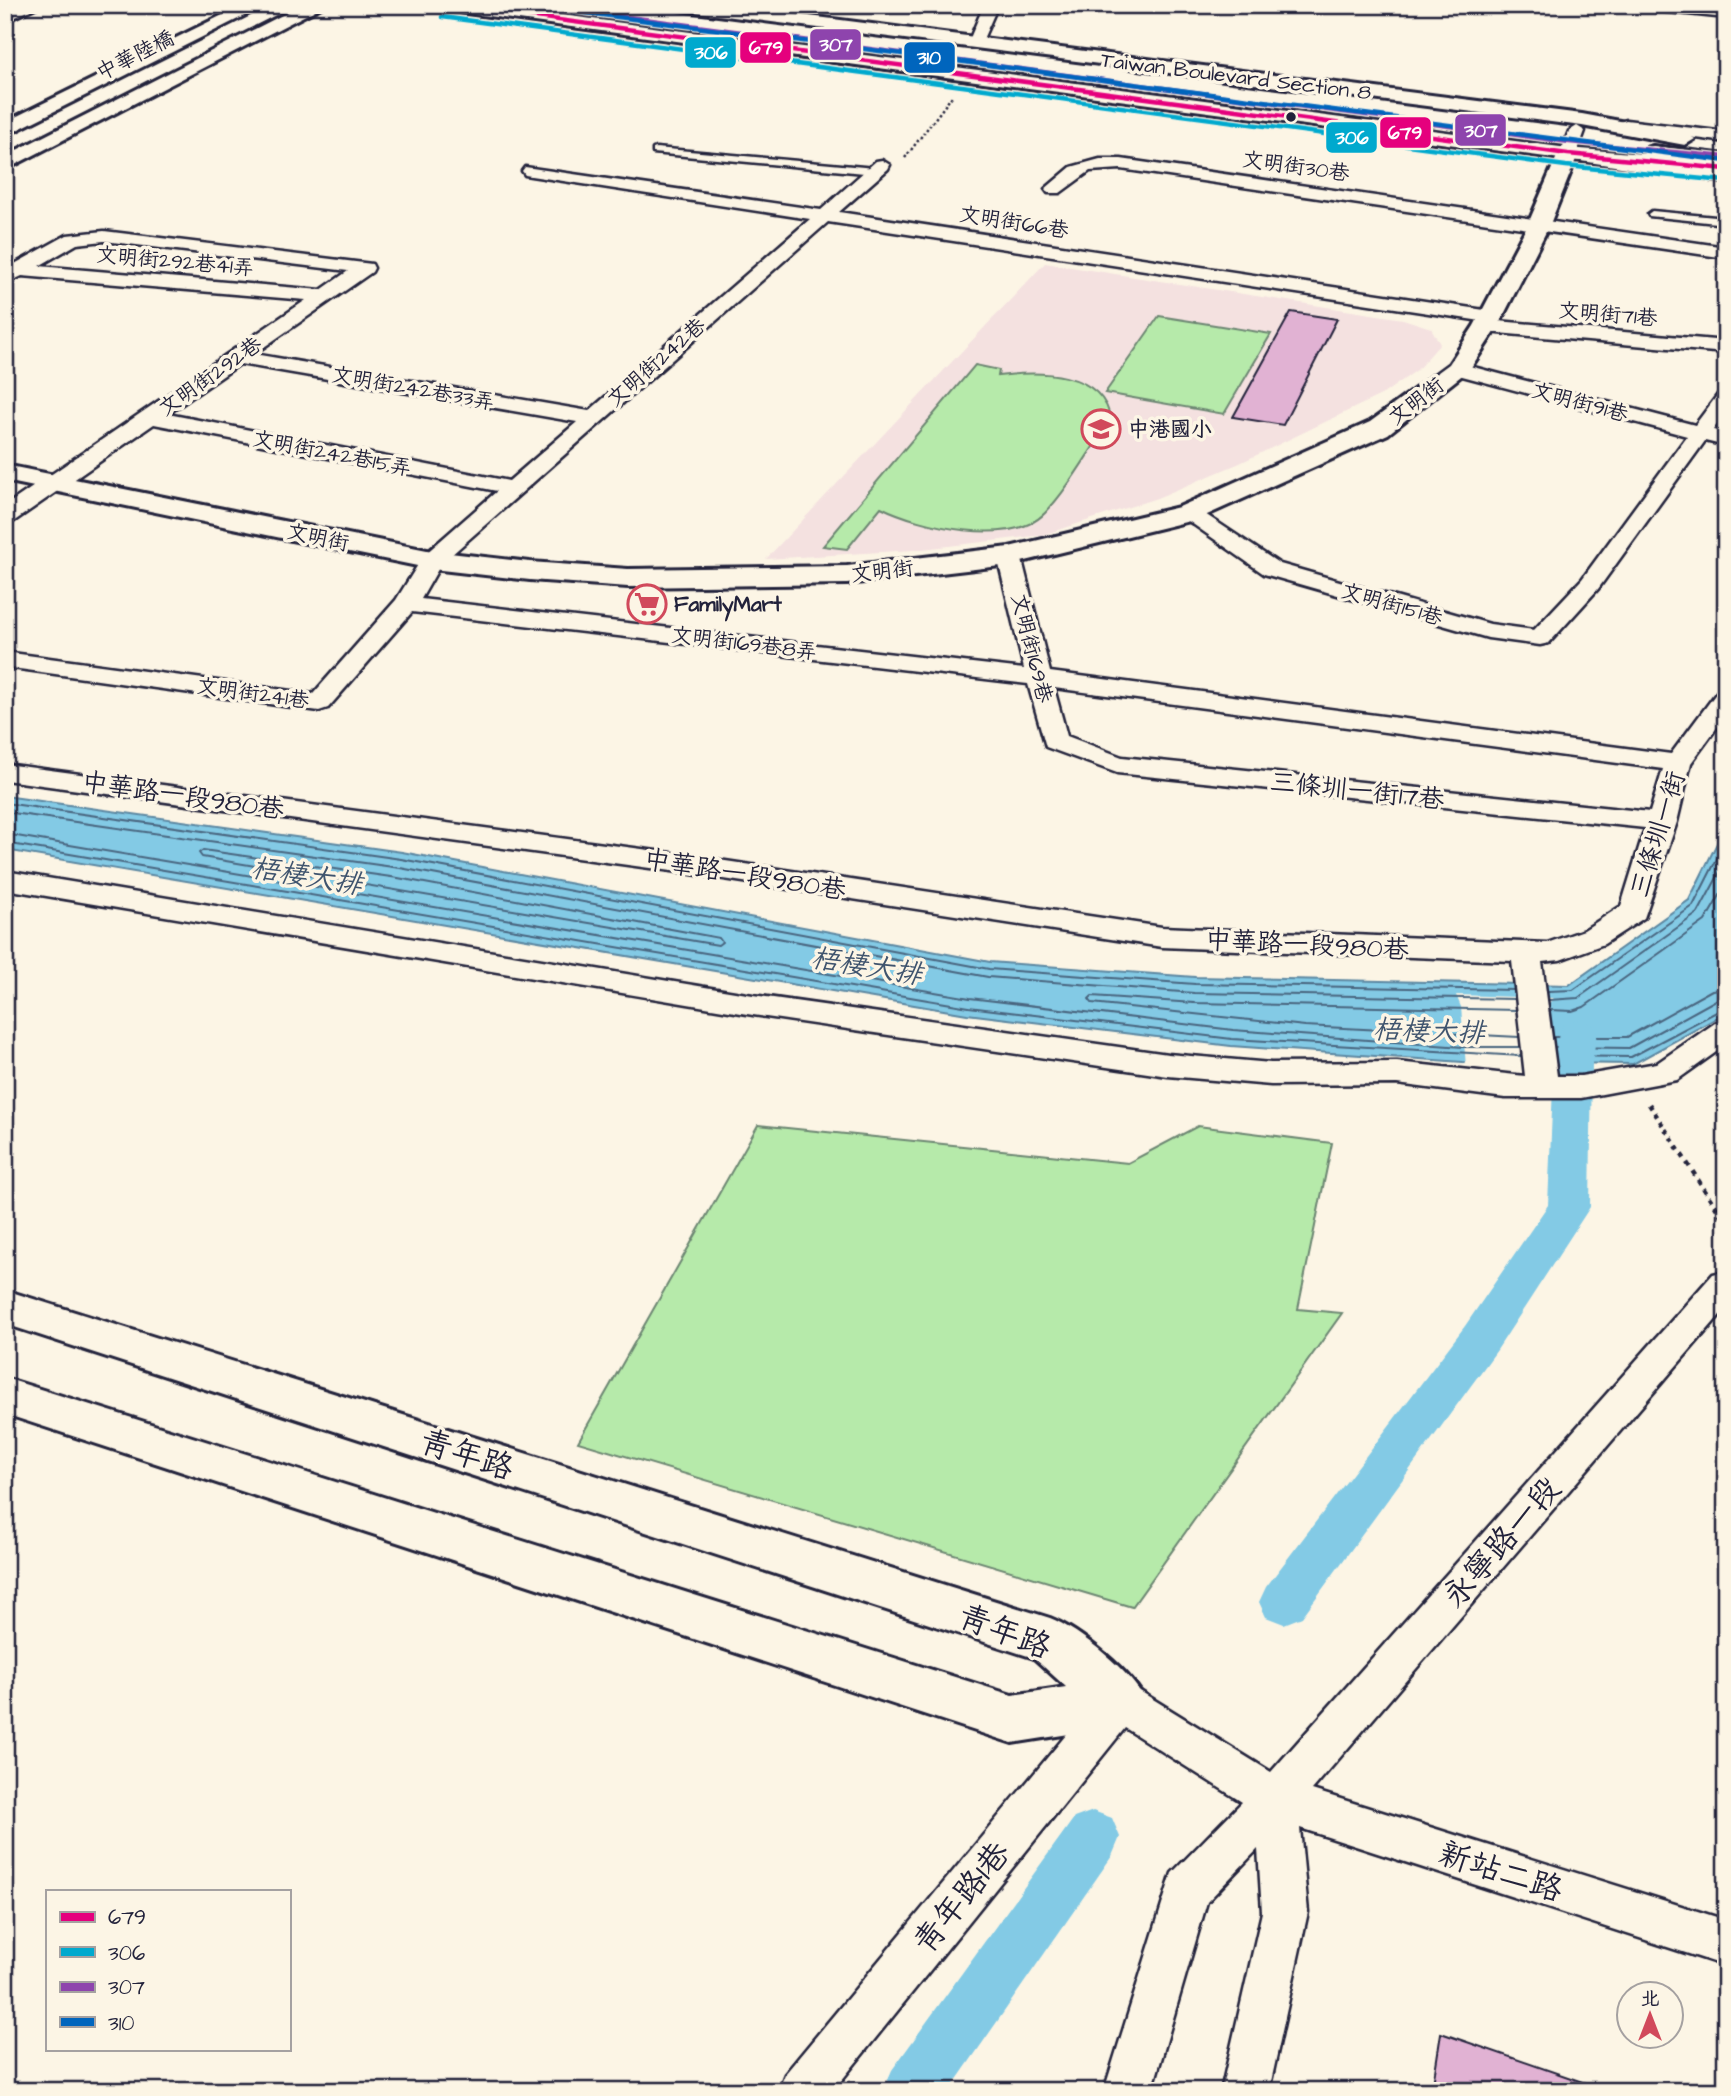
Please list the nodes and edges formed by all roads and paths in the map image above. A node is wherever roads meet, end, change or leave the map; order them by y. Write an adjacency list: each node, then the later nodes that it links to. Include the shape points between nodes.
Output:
1 (34, 5): 13 (street)
2 (228, 5): 16 (main road)
3 (257, 5): 17 (main road, 中華陸橋)
4 (285, 5): 21 (main road, 中華陸橋)
5 (316, 5): 26 (main road)
6 (444, 5): 15 (main road, Taiwan Boulevard Section 8)
7 (523, 5): 18 (main road, Taiwan Boulevard Section 8)
8 (602, 5): 18 (main road, Taiwan Boulevard Section 8)
9 (679, 5): 14 (main road, Taiwan Boulevard Section 8)
10 (991, 5): 14 (street)
11 (1639, 5): 12 (street)
12 (1726, 14)
13 (8, 15)
14 (975, 43): 18 (main road, Taiwan Boulevard Section 8)
15 (967, 75): 18 (main road, Taiwan Boulevard Section 8); 27 (path, via 907,157)
16 (5, 114)
17 (5, 130)
18 (1575, 137): 19 (street); 23 (main road, Taiwan Boulevard Section 8); 23 (main road, Taiwan Boulevard Section 8); 30 (street); 35 (main road, 文明街)
19 (1726, 137)
20 (1726, 145): 23 (main road)
21 (5, 146)
22 (656, 151): 27 (lane)
23 (1682, 151): 24 (main road); 25 (main road); 28 (main road)
24 (1726, 152)
25 (1726, 161)
26 (5, 164)
27 (878, 168): 33 (street, 文明街242巷)
28 (1726, 169)
29 (531, 171): 33 (street, 文明街66巷)
30 (1726, 178)
31 (1054, 189): 35 (street, 文明街30巷, via 1073,170 1099,163 1121,164)
32 (1652, 214): 34 (lane)
33 (823, 216): 39 (street, 文明街66巷); 45 (street, 文明街242巷)
34 (1726, 221)
35 (1539, 224): 36 (street, 文明街30巷); 39 (main road, 文明街)
36 (1726, 253)
37 (12, 274): 38 (street, 文明街292巷41弄); 38 (street, 文明街292巷, via 74,239 104,236 365,268)
38 (328, 296): 41 (street, 文明街292巷)
39 (1489, 322): 40 (street, 文明街71巷); 42 (main road, 文明街)
40 (1726, 347)
41 (236, 357): 44 (street, 文明街292巷); 45 (street, 文明街242巷33弄)
42 (1458, 369): 46 (street, 文明街91巷); 51 (main road, 文明街, via 1380,428)
43 (1726, 397): 46 (street)
44 (150, 417): 49 (street, 文明街292巷); 50 (street, 文明街242巷15弄)
45 (591, 418): 50 (street, 文明街242巷)
46 (1701, 434): 47 (street, 文明街91巷); 51 (street, 文明街151巷, via 1590,584 1540,638 1488,631 1272,569)
47 (1726, 440)
48 (5, 473): 49 (main road, 文明街)
49 (54, 482): 52 (street, 文明街292巷); 54 (main road, 文明街)
50 (513, 488): 54 (street, 文明街242巷)
51 (1188, 513): 53 (main road, 文明街)
52 (5, 517)
53 (1009, 556): 54 (main road, 文明街, via 847,575 724,578 628,578); 57 (street, 文明街169巷)
54 (432, 560): 55 (street, 文明街241巷)
55 (406, 604): 56 (street, 文明街241巷, via 319,703); 57 (street, 文明街169巷8弄)
56 (5, 659)
57 (1040, 678): 59 (street, 文明街169巷); 60 (street, 文明街169巷8弄)
58 (1726, 697): 60 (street, 三條圳一街)
59 (1055, 741): 62 (street, 三條圳一街17巷, via 1117,765)
60 (1678, 763): 62 (street, 三條圳一街)
61 (5, 772): 64 (street, 中華路一段980巷, via 679,863 1162,937)
62 (1662, 822): 65 (street, 三條圳一街, via 1634,911 1594,937 1549,953)
63 (5, 880): 68 (street, via 753,1005 1168,1065 1270,1074 1397,1073 1505,1087)
64 (1486, 952): 65 (street, 三條圳一街)
65 (1526, 952): 68 (street)
66 (1726, 1030): 67 (street, via 1666,1072)
67 (1633, 1079): 68 (street); 69 (path)
68 (1542, 1087)
69 (1726, 1223)
70 (1724, 1288): 74 (street, 永寧路一段)
71 (5, 1307): 73 (main road, 青年路, via 1050,1641)
72 (5, 1396): 73 (main road, via 1012,1720)
73 (1119, 1703): 74 (street, 新站二路); 76 (street, 青年路1巷)
74 (1276, 1799): 75 (street, 新站二路); 77 (street, 永寧路一段, via 1188,1889); 78 (street, via 1285,1912)
75 (1726, 1943)
76 (802, 2091)
77 (1128, 2091)
78 (1245, 2091)

